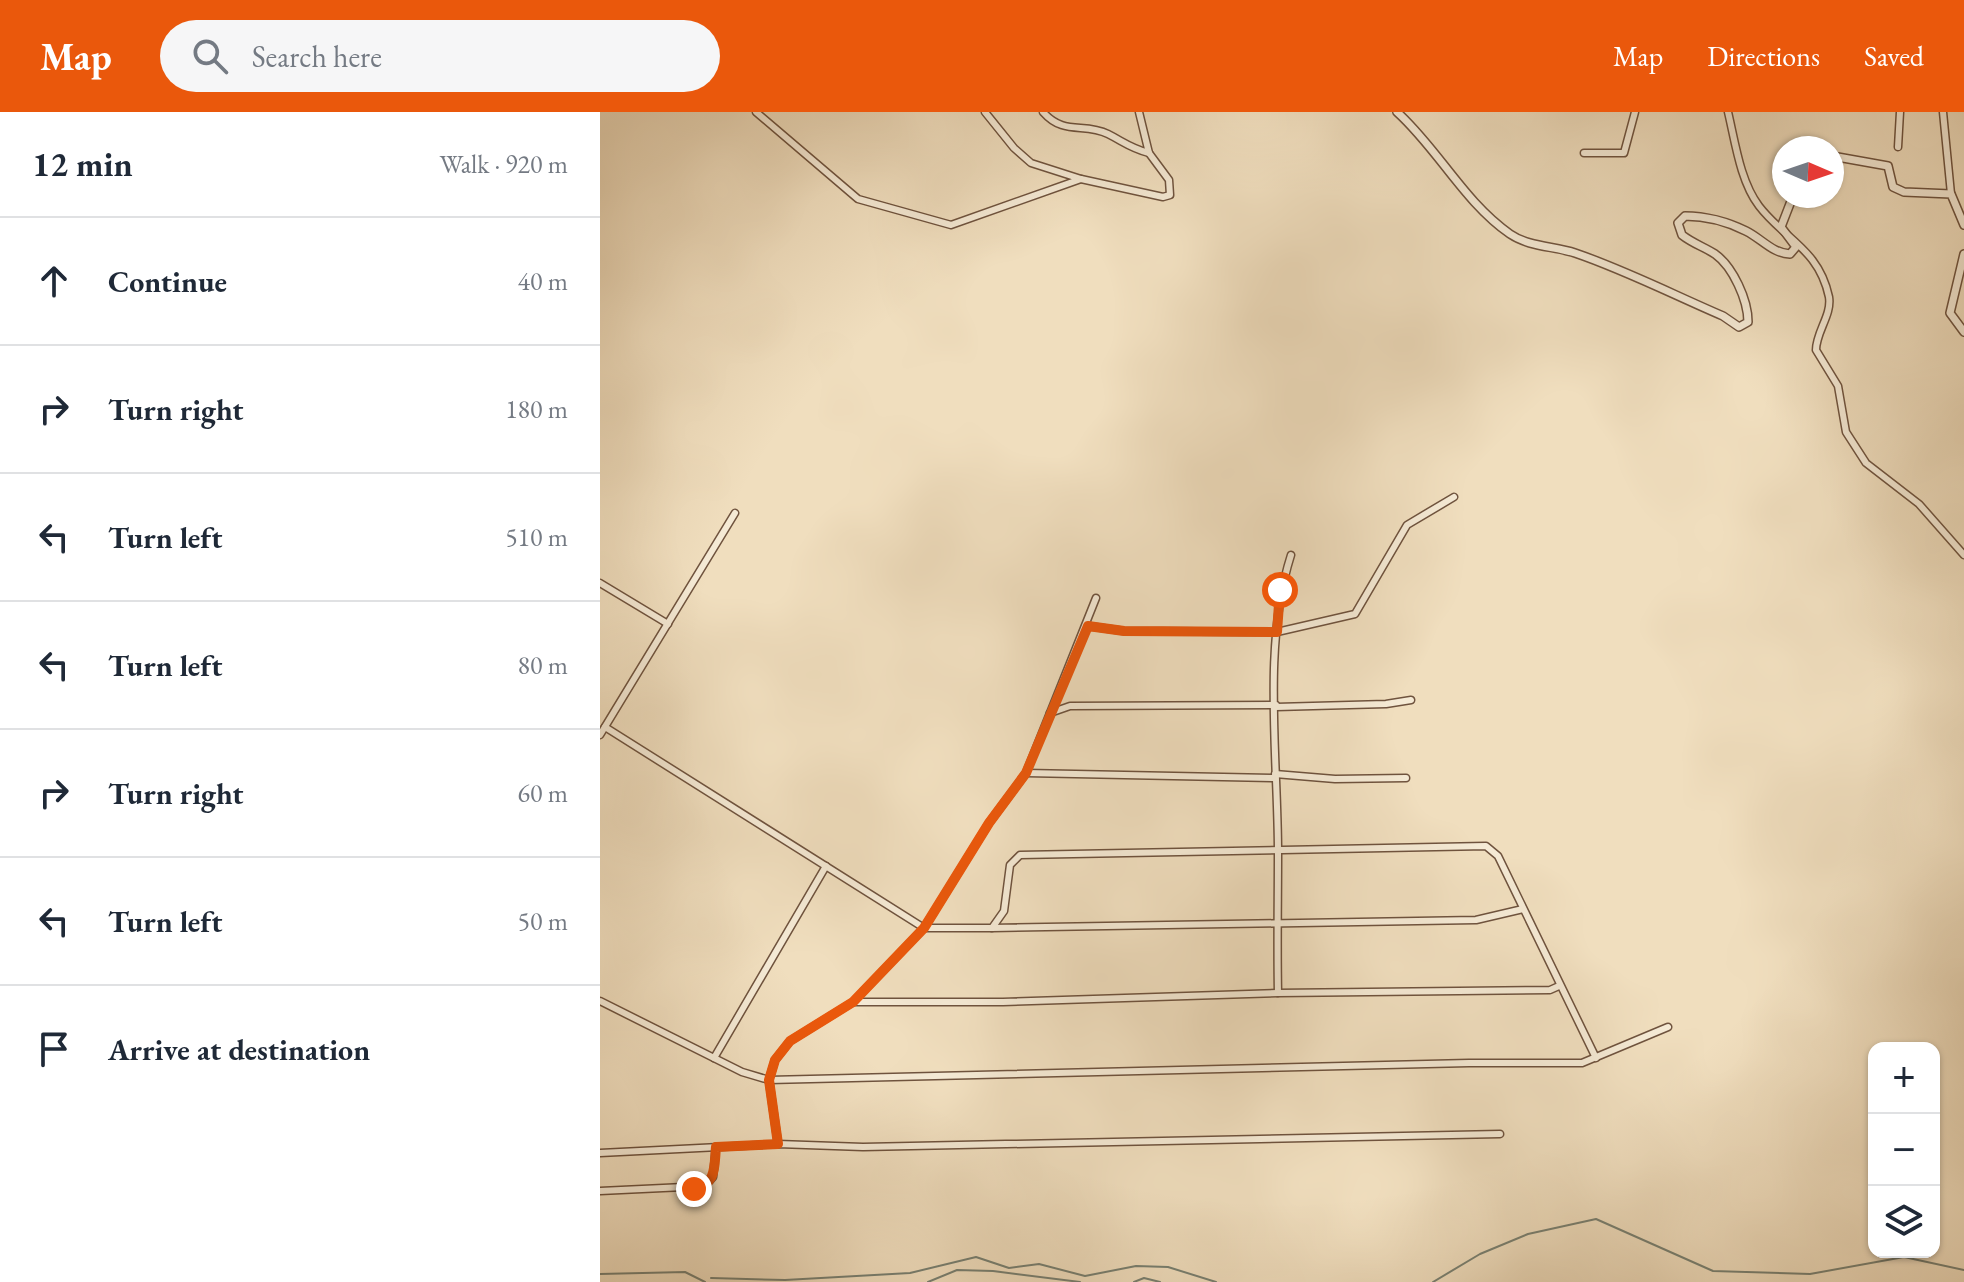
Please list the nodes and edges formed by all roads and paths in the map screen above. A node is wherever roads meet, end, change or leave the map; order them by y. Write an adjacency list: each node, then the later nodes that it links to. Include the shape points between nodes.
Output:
1 (756, 112): 14 (street, via 858,199 951,225)
2 (985, 112): 14 (street, via 1031,163)
3 (1043, 112): 11 (street, via 1057,126 1107,133 1123,146)
4 (1139, 112): 11 (street)
5 (1398, 112): 18 (street, via 1423,136 1450,175 1509,233 1591,259 1739,327 1748,322 1748,314 1735,279 1717,255 1682,235 1680,218 1724,223 1773,251 1790,254 1796,247)
6 (1635, 112): 12 (street, via 1624,153)
7 (1728, 112): 18 (street, via 1756,203)
8 (1900, 112): 10 (street)
9 (1943, 112): 15 (street)
10 (1898, 147)
11 (1149, 153): 14 (street, via 1169,180 1170,195)
12 (1584, 153)
13 (1844, 158): 15 (street, via 1885,164 1893,187 1904,192)
14 (1081, 179)
15 (1951, 194): 17 (street)
16 (1788, 208): 18 (street)
17 (1964, 225)
18 (1781, 227): 24 (street, via 1804,246 1828,295 1830,306 1816,350 1838,386 1846,432 1866,463 1919,504)
19 (1964, 254): 20 (street, via 1950,313)
20 (1964, 332)
21 (1454, 497): 29 (street, via 1407,525 1355,614)
22 (735, 513): 27 (street)
23 (1291, 555): 29 (street, via 1280,590)
24 (1964, 555)
25 (600, 583): 27 (street)
26 (1096, 598): 28 (street)
27 (668, 624): 33 (street)
28 (1088, 626): 29 (street); 32 (street)
29 (1277, 632): 31 (street)
30 (1411, 700): 31 (street)
31 (1276, 706): 32 (street, via 1070,706); 36 (street)
32 (1050, 713): 35 (street)
33 (605, 727): 34 (street); 39 (street)
34 (600, 735)
35 (1026, 773): 36 (street); 42 (street)
36 (1275, 776): 37 (street); 38 (street)
37 (1406, 778)
38 (1278, 851): 40 (street, via 1486,846 1498,856); 41 (street); 43 (street, via 1020,855 1010,865 1004,911)
39 (826, 866): 42 (street); 49 (street)
40 (1523, 909): 41 (street, via 1476,920); 44 (street)
41 (1276, 923): 43 (street); 45 (street)
42 (924, 928): 43 (street); 47 (street)
43 (992, 928)
44 (1559, 986): 45 (street); 50 (street)
45 (1278, 993): 47 (street)
46 (600, 1001): 49 (street)
47 (853, 1002): 51 (street, via 790,1041 775,1060)
48 (1668, 1027): 50 (street)
49 (714, 1058): 51 (street)
50 (1596, 1058): 51 (street, via 1572,1065)
51 (769, 1080): 53 (street)
52 (1500, 1134): 53 (street)
53 (778, 1144): 54 (street)
54 (716, 1147): 55 (street); 56 (street, via 713,1177 705,1186)
55 (600, 1153)
56 (600, 1191)

